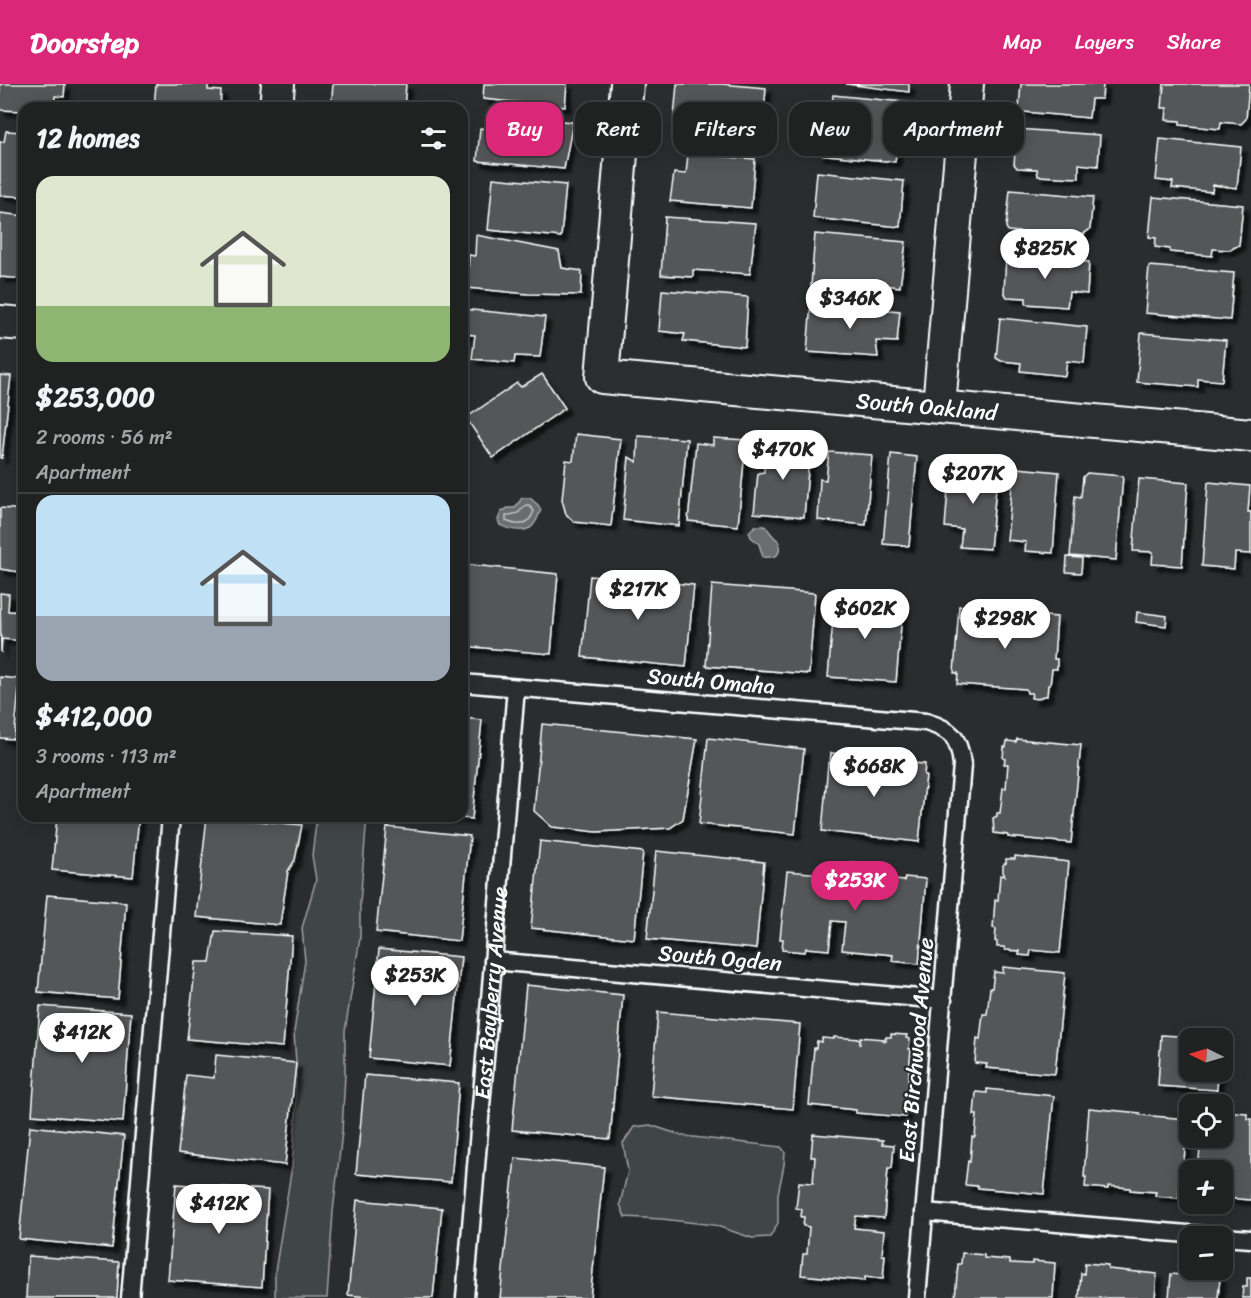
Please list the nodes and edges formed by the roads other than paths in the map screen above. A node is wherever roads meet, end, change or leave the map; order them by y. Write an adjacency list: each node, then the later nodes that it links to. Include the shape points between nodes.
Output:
1 (278, 84): 4 (street)
2 (627, 84): 7 (street, South Oakland, via 602,377)
3 (968, 84): 7 (street)
4 (276, 102)
5 (0, 322): 6 (street)
6 (18, 324)
7 (939, 406): 8 (street, South Oakland)
8 (1251, 435)
9 (468, 684): 10 (lane, South Omaha)
10 (516, 688): 11 (lane, South Omaha, via 926,722); 13 (lane, East Bayberry Avenue)
11 (953, 735): 14 (lane, East Birchwood Avenue, via 962,765)
12 (170, 822): 19 (lane)
13 (493, 961): 14 (lane, South Ogden); 20 (lane, East Bayberry Avenue)
14 (943, 1000): 15 (lane, East Birchwood Avenue)
15 (924, 1212): 16 (lane); 21 (lane, East Birchwood Avenue)
16 (1179, 1233)
17 (1233, 1238): 18 (lane)
18 (1251, 1239)
19 (130, 1298)
20 (465, 1298)
21 (917, 1298)

